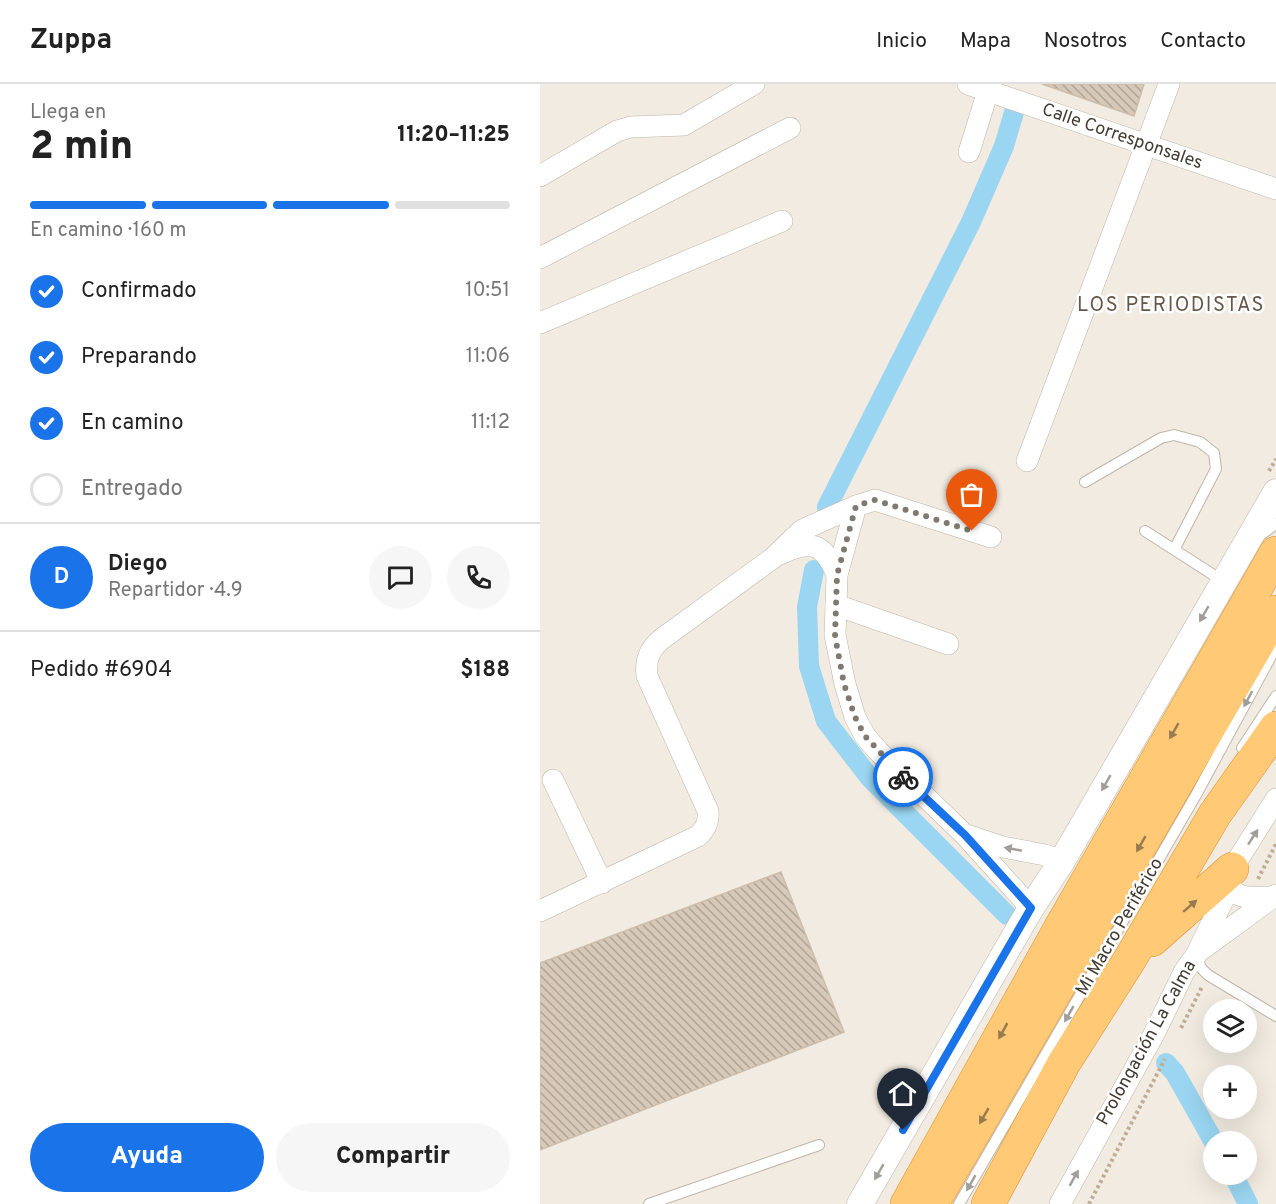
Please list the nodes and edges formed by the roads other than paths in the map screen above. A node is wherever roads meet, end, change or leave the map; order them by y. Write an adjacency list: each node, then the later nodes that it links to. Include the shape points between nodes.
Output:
1 (754, 84): 7 (street, via 684,125 617,131)
2 (1169, 84): 5 (street)
3 (978, 87): 5 (street, Calle Corresponsales); 6 (street)
4 (790, 128): 10 (street)
5 (1145, 144): 8 (street, Calle Corresponsales); 12 (street)
6 (969, 152)
7 (540, 176)
8 (1276, 189)
9 (782, 221): 11 (street)
10 (540, 258)
11 (540, 323)
12 (1027, 461)
13 (1085, 482): 20 (lane, via 1161,438 1174,435 1200,442 1214,453 1216,469)
14 (1276, 492): 19 (street)
15 (856, 506): 18 (street, via 875,500); 22 (street, via 802,530); 23 (street)
16 (1276, 524): 19 (lane)
17 (1145, 531): 20 (lane)
18 (992, 537)
19 (1244, 547): 24 (street)
20 (1175, 548): 24 (lane)
21 (1276, 553): 47 (highway, one-way to 47)
22 (773, 558): 23 (street, via 795,547 813,546 823,550); 37 (street, via 663,638 648,657 646,676 708,811 707,825 698,836)
23 (837, 575): 25 (street)
24 (1223, 581): 35 (street, one-way to 35)
25 (836, 605): 27 (street); 34 (street, via 835,636 844,684 865,736)
26 (1276, 612): 48 (highway, one-way to 48)
27 (948, 644)
28 (1276, 647): 49 (lane, Mi Macro Periférico, one-way to 49, via 1190,805)
29 (1276, 696): 31 (lane)
30 (1276, 728): 42 (highway, via 1215,814)
31 (1233, 762)
32 (553, 780): 37 (street)
33 (1276, 799): 36 (street, one-way to 33)
34 (965, 835): 35 (street, one-way to 34); 39 (street)
35 (1062, 861): 39 (street)
36 (1231, 878): 38 (street, Prolongación La Calma, via 1235,892 1248,898); 41 (street); 42 (highway, one-way to 36)
37 (602, 883): 40 (street)
38 (1273, 896): 41 (street, Prolongación La Calma)
39 (1031, 908): 46 (street, one-way to 46)
40 (540, 911)
41 (1198, 952): 43 (lane, via 1200,967 1208,975); 52 (street, Prolongación La Calma, one-way to 41)
42 (1124, 957): 50 (lane, Mi Macro Periférico); 51 (highway)
43 (1275, 1014)
44 (819, 1145): 45 (lane)
45 (649, 1204)
46 (860, 1204)
47 (906, 1204)
48 (932, 1204)
49 (959, 1204)
50 (975, 1204)
51 (988, 1204)
52 (1060, 1204)

